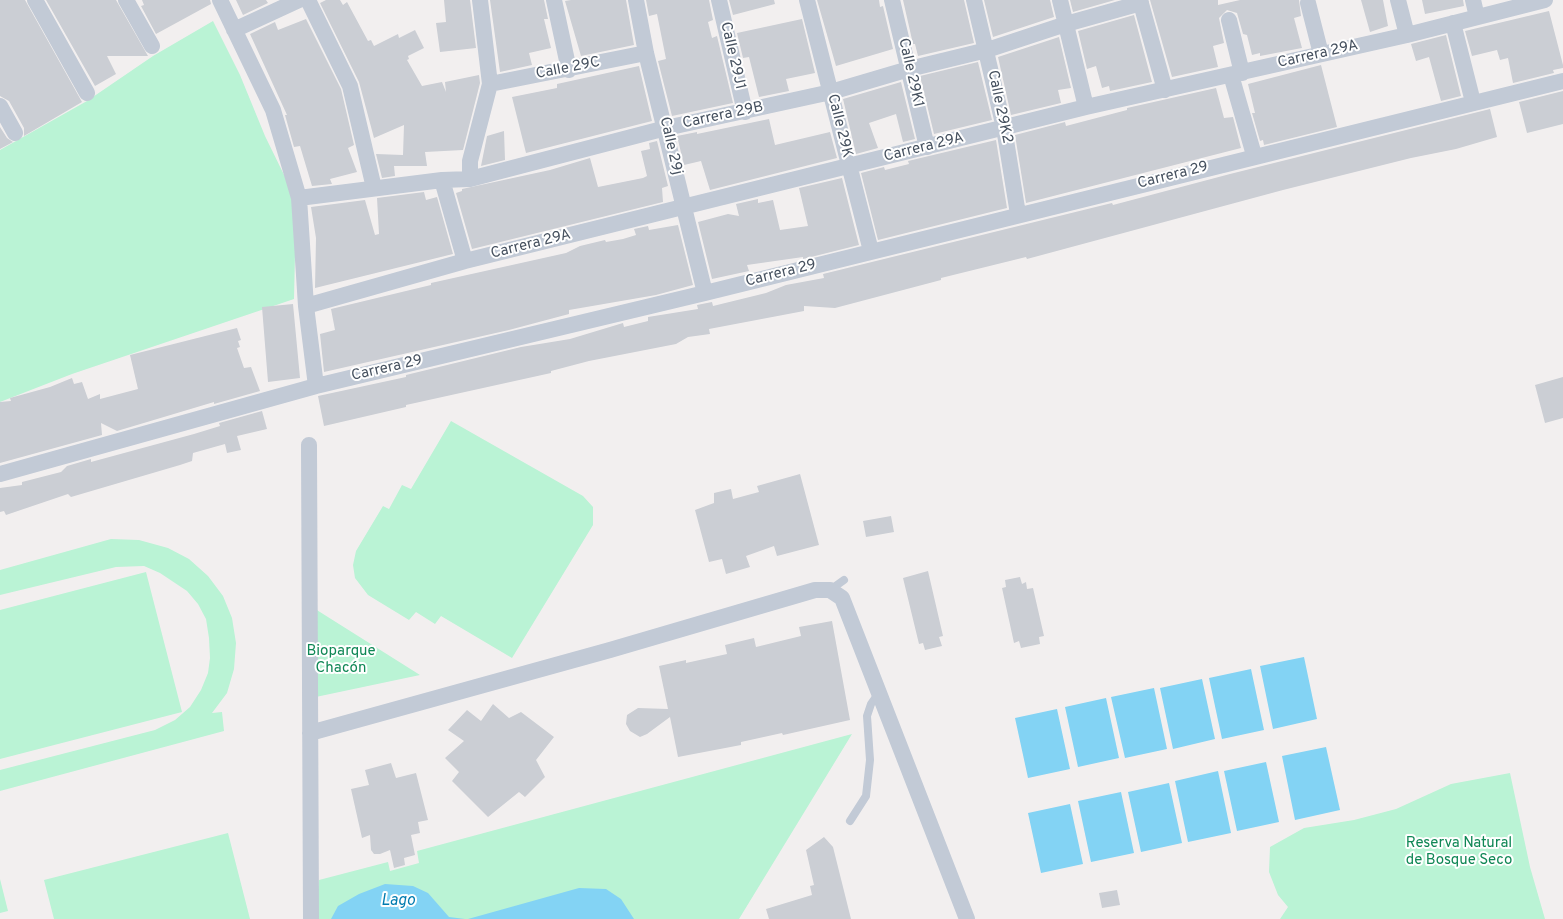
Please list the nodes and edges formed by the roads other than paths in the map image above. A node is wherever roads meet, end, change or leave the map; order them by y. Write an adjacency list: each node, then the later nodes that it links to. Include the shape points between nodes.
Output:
1 (35, 0): 36 (street)
2 (126, 0): 25 (street)
3 (220, 0): 23 (street)
4 (299, 0): 23 (street)
5 (308, 0): 49 (street, via 350,86)
6 (480, 0): 33 (street)
7 (554, 0): 30 (street)
8 (636, 0): 27 (street, Calle 29j)
9 (720, 0): 40 (street, Calle 29J1)
10 (808, 0): 35 (street, Calle 29K)
11 (892, 0): 29 (street, Calle 29K1)
12 (974, 0): 26 (street, Calle 29K2)
13 (1060, 0): 22 (street)
14 (1398, 0): 24 (street)
15 (1473, 0): 19 (street)
16 (1546, 0): 19 (street, Carrera 29A)
17 (1140, 1): 22 (street, Carrera 29B); 34 (street)
18 (1308, 3): 28 (street)
19 (1477, 17): 21 (street, Carrera 29A)
20 (1229, 20): 31 (street)
21 (1453, 23): 24 (street, Carrera 29A); 37 (street)
22 (1066, 24): 26 (street, Carrera 29B); 39 (street)
23 (234, 30): 50 (street, via 273,110)
24 (1407, 35): 28 (street, Carrera 29A)
25 (152, 46)
26 (987, 50): 29 (street, Carrera 29B); 42 (street, Calle 29K2)
27 (646, 53): 30 (street, Calle 29C); 41 (street, Calle 29j)
28 (1322, 54): 31 (street, Carrera 29A)
29 (909, 69): 35 (street, Carrera 29B); 44 (street, Calle 29K1)
30 (569, 70): 33 (street, Calle 29C)
31 (1236, 74): 34 (street, Carrera 29A); 45 (street)
32 (1563, 80): 37 (street, Carrera 29)
33 (490, 84): 47 (street, via 470,161)
34 (1165, 90): 39 (street, Carrera 29A)
35 (831, 92): 40 (street, Carrera 29B); 46 (street, Calle 29K)
36 (86, 93)
37 (1473, 102): 45 (street, Carrera 29)
38 (0, 106): 43 (street)
39 (1086, 107): 42 (street, Carrera 29A)
40 (745, 112): 41 (street, Carrera 29B)
41 (666, 128): 47 (street, Carrera 29B); 51 (street, Calle 29j)
42 (1004, 128): 44 (street, Carrera 29A); 52 (street, Calle 29K2)
43 (15, 133)
44 (927, 147): 46 (street, Carrera 29A)
45 (1254, 155): 52 (street, Carrera 29)
46 (849, 166): 51 (street, Carrera 29A); 53 (street, Calle 29K)
47 (470, 179): 48 (street, Carrera 29B)
48 (442, 180): 49 (street, Carrera 29B); 54 (street)
49 (374, 188): 50 (street, Carrera 29B)
50 (299, 198): 56 (street)
51 (685, 208): 54 (street, Carrera 29A); 55 (street, Calle 29j)
52 (1018, 214): 53 (street, Carrera 29)
53 (871, 251): 55 (street, Carrera 29)
54 (465, 261): 56 (street, Carrera 29A)
55 (705, 293): 57 (street, Carrera 29)
56 (306, 306): 57 (street)
57 (316, 386): 59 (street, Carrera 29)
58 (309, 444): 63 (street)
59 (0, 474)
60 (844, 580): 61 (lane)
61 (830, 590): 62 (street, via 842,598); 63 (street, via 814,590)
62 (878, 694): 64 (lane, via 867,716 870,760 866,796); 66 (street)
63 (310, 733): 65 (street)
64 (850, 821)
65 (311, 919)
66 (967, 919)

